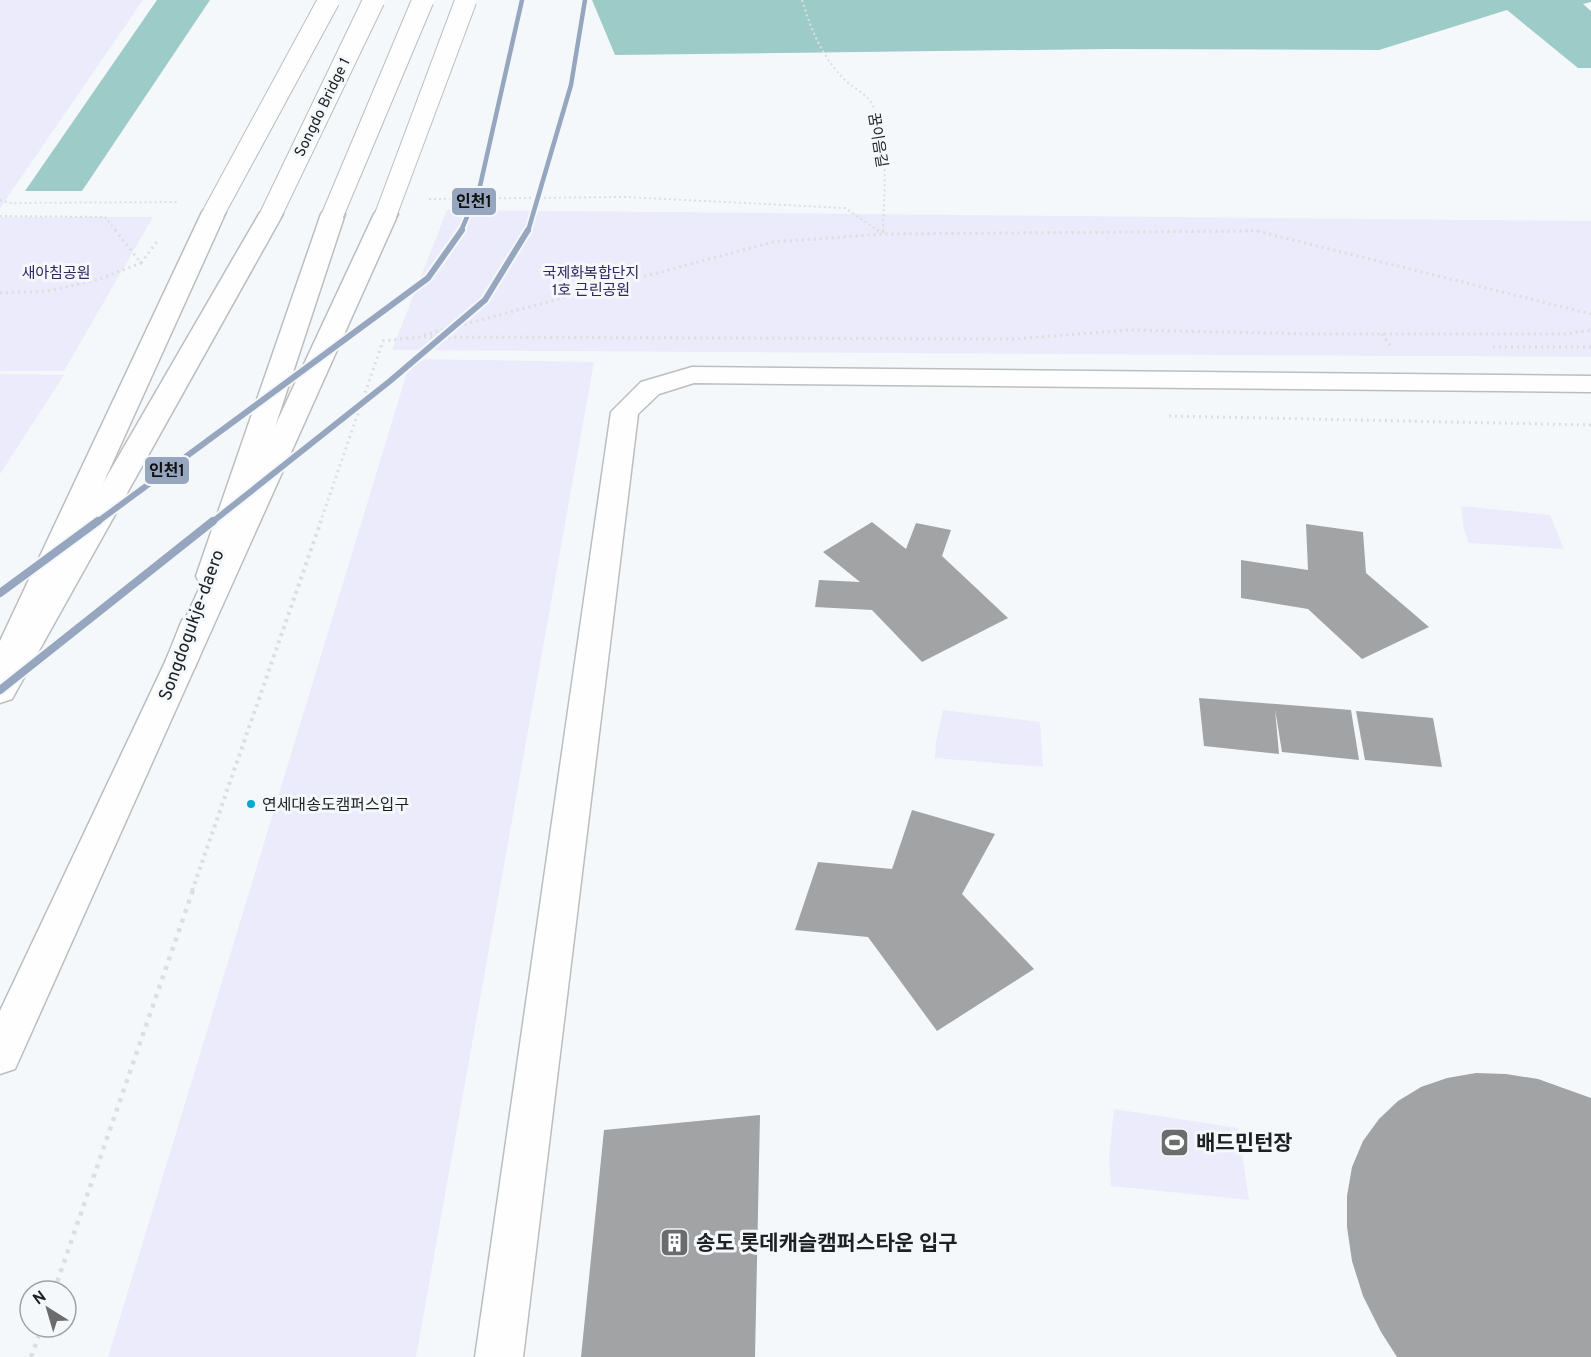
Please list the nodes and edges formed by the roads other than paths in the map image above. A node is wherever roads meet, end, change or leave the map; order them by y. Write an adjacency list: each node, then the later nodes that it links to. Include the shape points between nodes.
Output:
1 (329, 0): 7 (main road, bridge, via 214,212)
2 (374, 0): 8 (main road, Songdo Bridge 1, bridge, via 271,214)
3 (423, 0): 6 (main road, Songdogukje-daero, bridge, via 333,214)
4 (466, 0): 6 (main road, bridge, via 386,214)
5 (1591, 384): 10 (main road, via 692,375 650,388 625,412)
6 (182, 660): 9 (main road, Songdogukje-daero)
7 (0, 676)
8 (0, 690)
9 (0, 1055)
10 (500, 1357)

